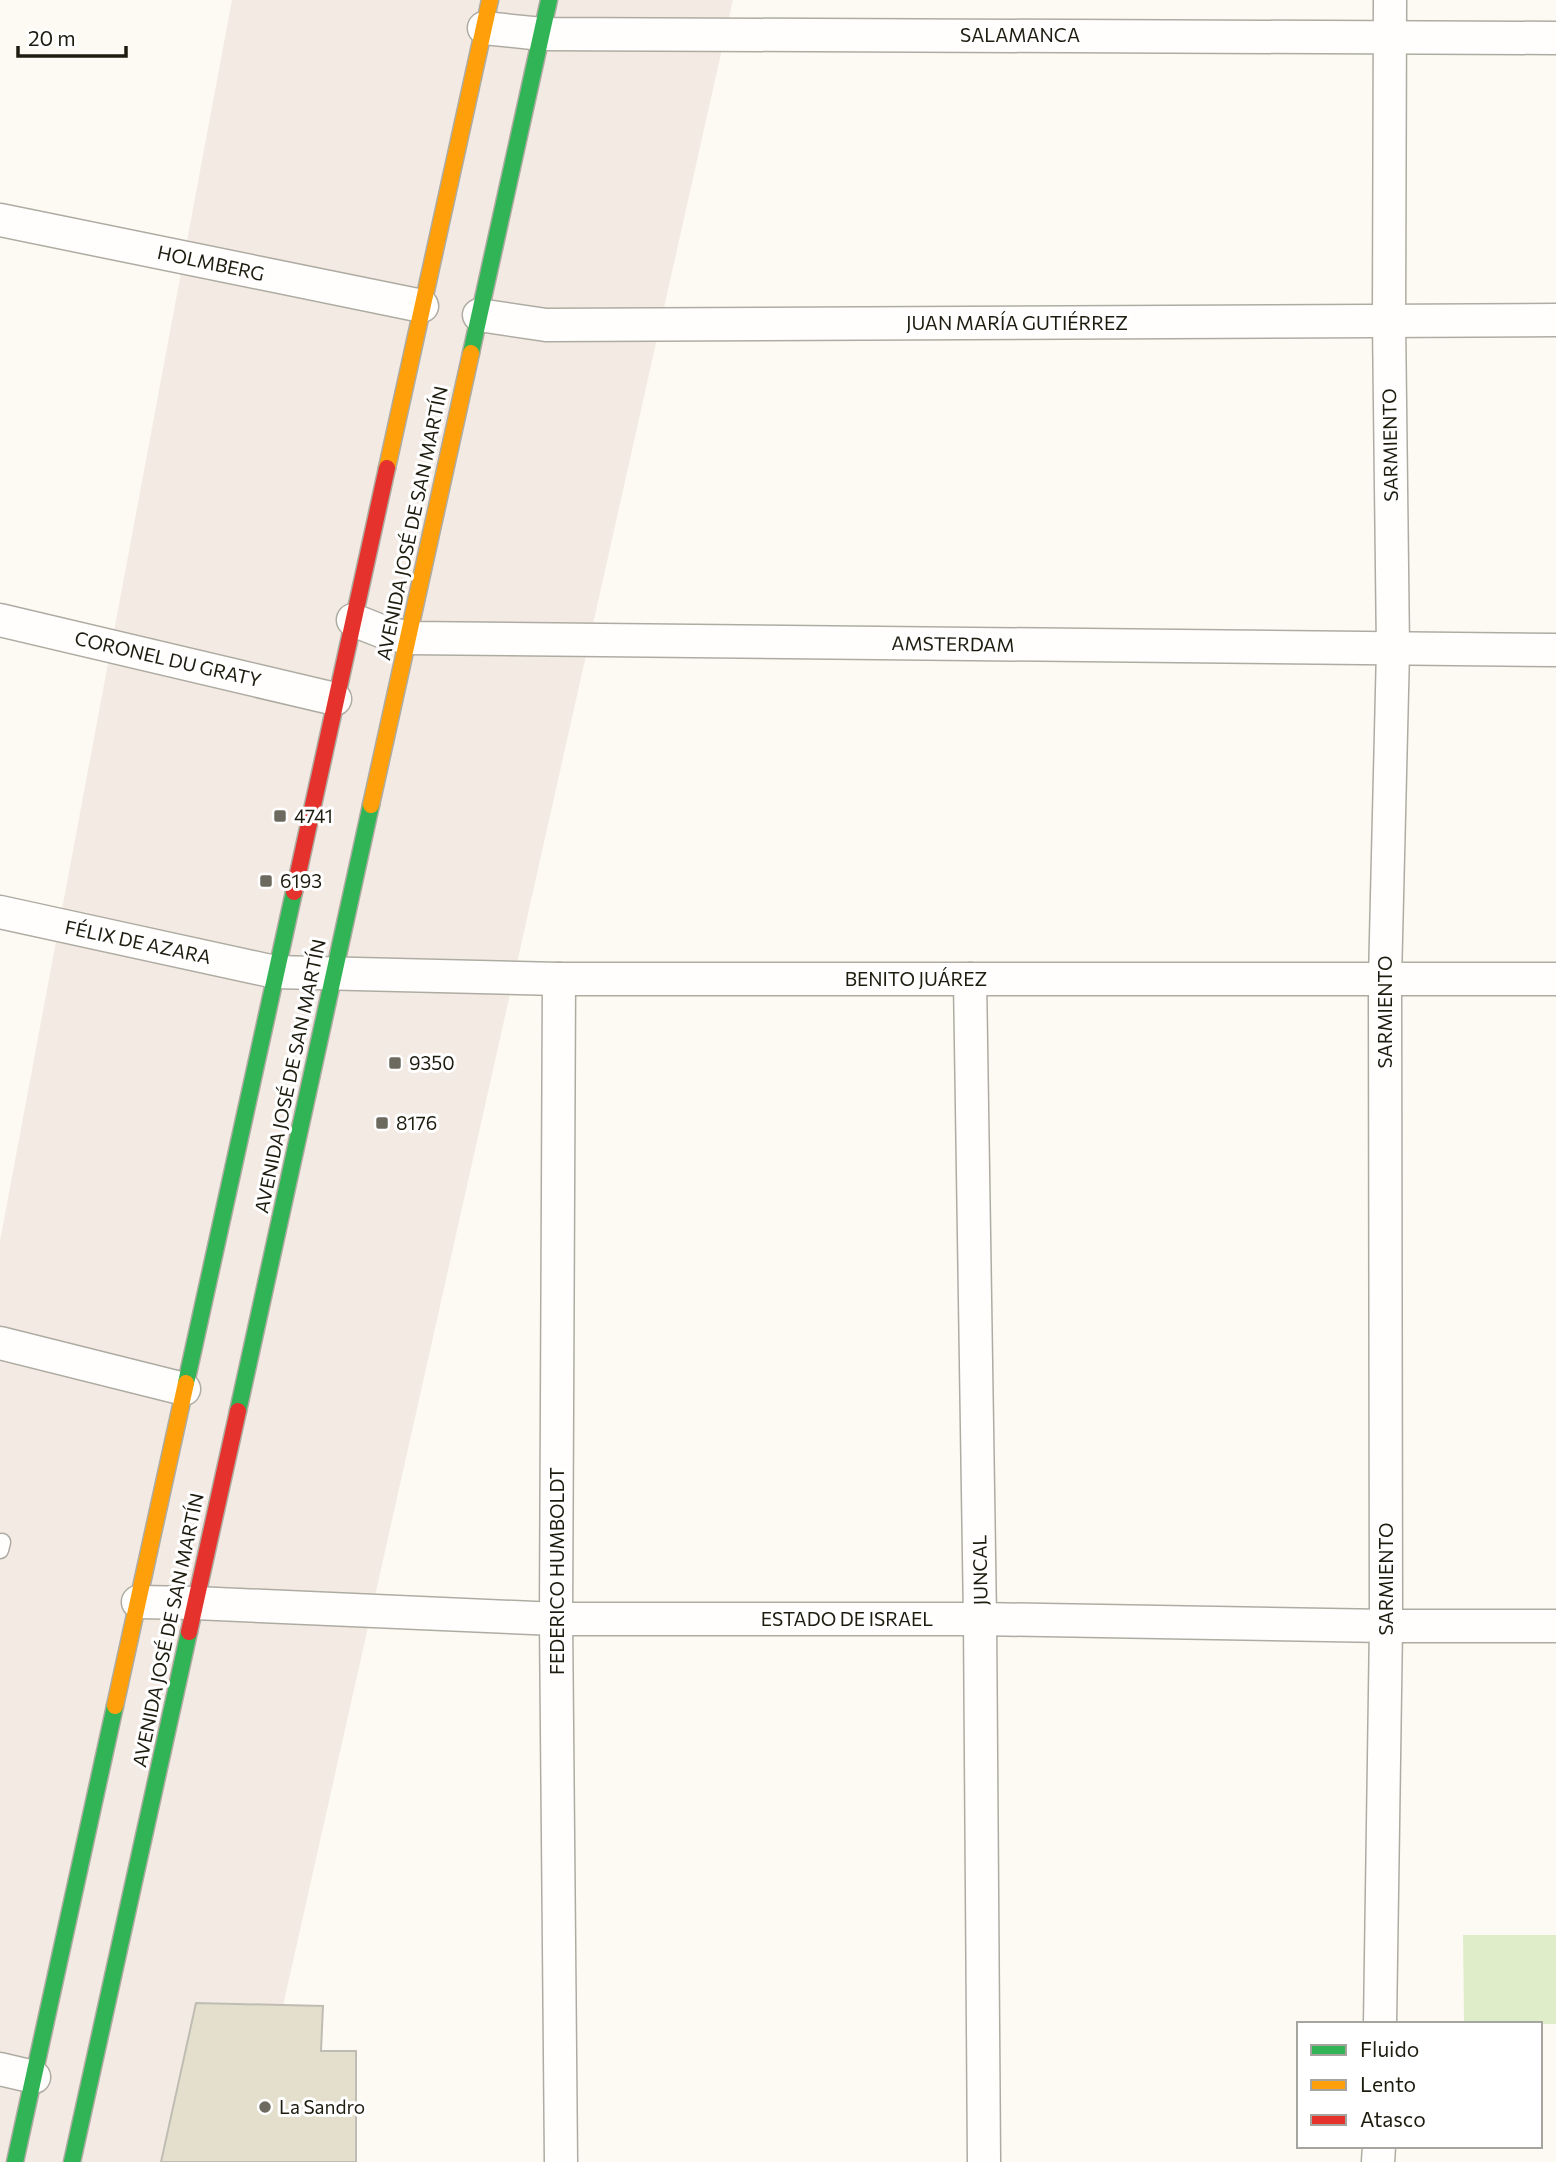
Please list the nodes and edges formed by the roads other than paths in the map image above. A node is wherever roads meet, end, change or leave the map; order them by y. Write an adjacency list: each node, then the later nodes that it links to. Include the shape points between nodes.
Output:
1 (550, 0): 4 (main road, AVENIDA JOSÉ DE SAN MARTÍN)
2 (1390, 0): 5 (street, SARMIENTO)
3 (487, 14): 4 (street, SALAMANCA); 8 (main road, AVENIDA JOSÉ DE SAN MARTÍN)
4 (542, 34): 5 (street, SALAMANCA); 9 (main road, AVENIDA JOSÉ DE SAN MARTÍN)
5 (1391, 36): 6 (street, SALAMANCA); 11 (street, SARMIENTO)
6 (1556, 38)
7 (0, 220): 8 (street, HOLMBERG)
8 (422, 306): 13 (main road, AVENIDA JOSÉ DE SAN MARTÍN)
9 (479, 315): 11 (street, JUAN MARÍA GUTIÉRREZ, via 546,325); 14 (main road, AVENIDA JOSÉ DE SAN MARTÍN)
10 (1556, 320): 11 (street, JUAN MARÍA GUTIÉRREZ)
11 (1389, 321): 15 (street, SARMIENTO)
12 (0, 620): 17 (street, CORONEL DU GRATY)
13 (353, 620): 14 (street, AMSTERDAM); 17 (main road, AVENIDA JOSÉ DE SAN MARTÍN)
14 (408, 638): 15 (street, AMSTERDAM); 20 (main road, AVENIDA JOSÉ DE SAN MARTÍN)
15 (1394, 650): 16 (street, AMSTERDAM); 23 (street, SARMIENTO)
16 (1556, 650)
17 (335, 699): 19 (main road, AVENIDA JOSÉ DE SAN MARTÍN)
18 (0, 912): 19 (street, FÉLIX DE AZARA)
19 (275, 972): 20 (street, BENITO JUÁREZ); 26 (main road, AVENIDA JOSÉ DE SAN MARTÍN)
20 (334, 974): 21 (street, BENITO JUÁREZ); 28 (main road, AVENIDA JOSÉ DE SAN MARTÍN)
21 (559, 979): 22 (street, BENITO JUÁREZ); 29 (street, FEDERICO HUMBOLDT)
22 (970, 979): 23 (street, BENITO JUÁREZ); 30 (street, JUNCAL)
23 (1385, 979): 24 (street, BENITO JUÁREZ); 31 (street, SARMIENTO)
24 (1556, 979)
25 (0, 1343): 26 (street)
26 (184, 1389): 27 (main road, AVENIDA JOSÉ DE SAN MARTÍN)
27 (138, 1602): 28 (street, ESTADO DE ISRAEL); 35 (main road, AVENIDA JOSÉ DE SAN MARTÍN)
28 (195, 1603): 29 (street, ESTADO DE ISRAEL); 37 (main road, AVENIDA JOSÉ DE SAN MARTÍN)
29 (556, 1619): 30 (street, ESTADO DE ISRAEL); 38 (street, FEDERICO HUMBOLDT)
30 (980, 1619): 31 (street, ESTADO DE ISRAEL); 39 (street, JUNCAL)
31 (1386, 1626): 32 (street, ESTADO DE ISRAEL); 33 (street, SARMIENTO)
32 (1556, 1626)
33 (1380, 2022)
34 (0, 2068): 35 (street)
35 (34, 2077): 36 (main road, AVENIDA JOSÉ DE SAN MARTÍN)
36 (15, 2162)
37 (72, 2162)
38 (561, 2162)
39 (984, 2162)

